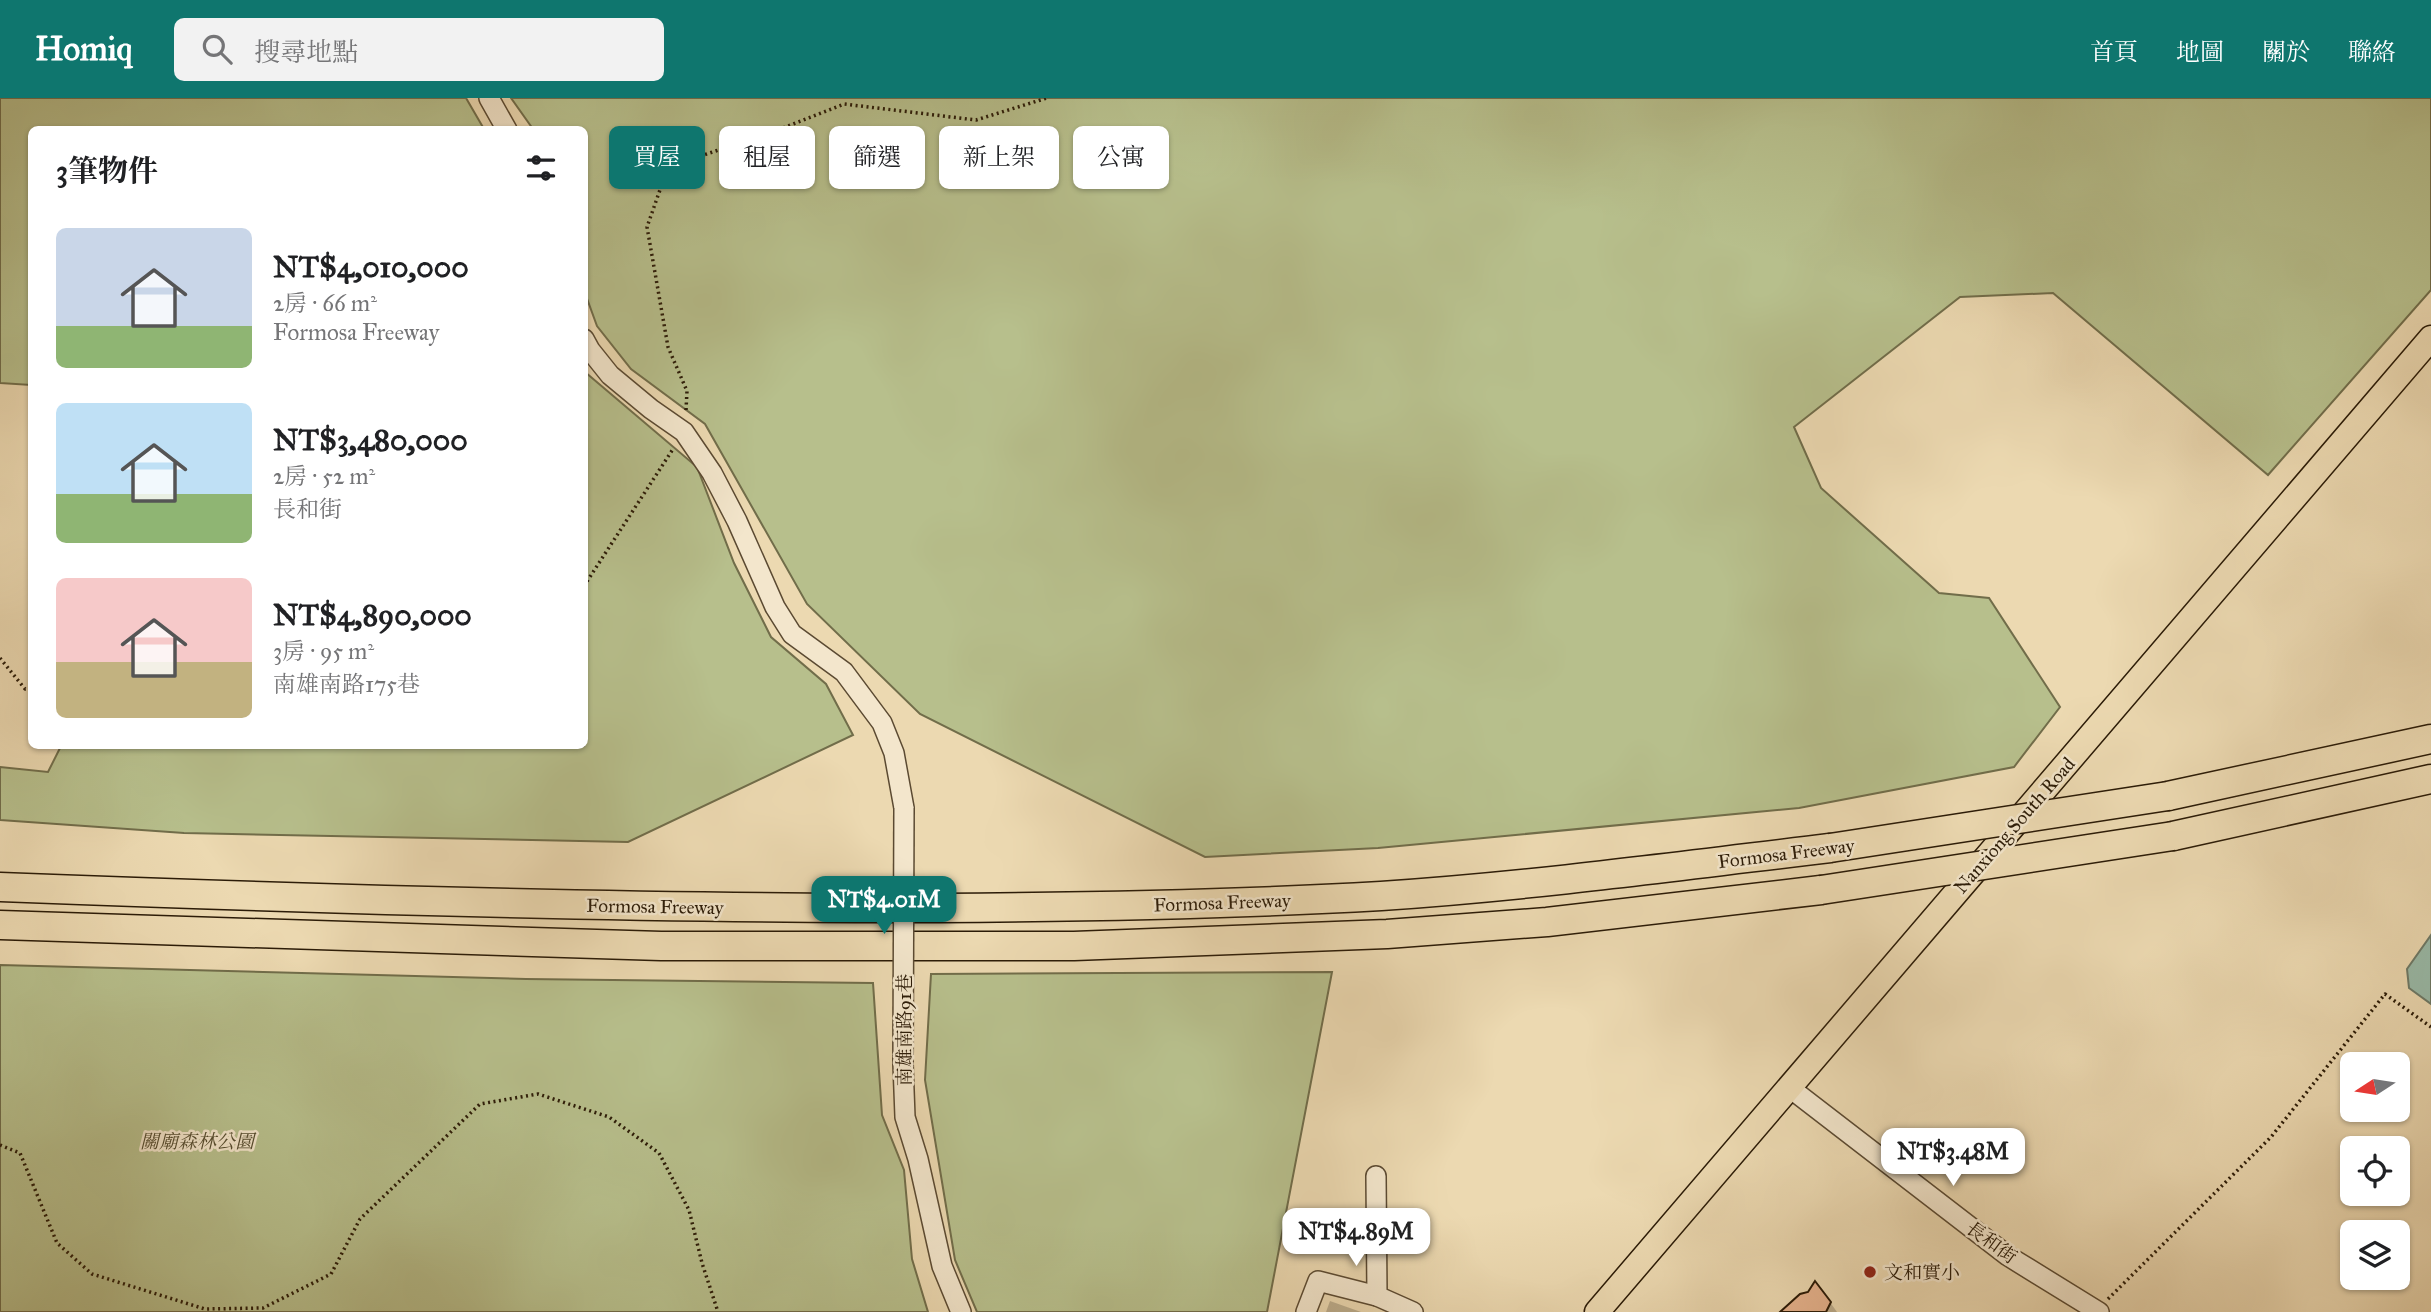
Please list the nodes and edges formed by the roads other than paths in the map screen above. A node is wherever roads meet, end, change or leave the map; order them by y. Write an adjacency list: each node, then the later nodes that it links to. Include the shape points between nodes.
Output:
1 (489, 98): 2 (street)
2 (505, 126)
3 (2431, 338): 11 (main road, Nanxiong South Road)
4 (588, 346): 15 (street, 南雄南路91巷, bridge, via 610,375 684,432 712,473 792,634 844,672 882,723 894,753 904,808 905,1117 942,1266)
5 (2431, 739): 7 (highway, Formosa Freeway, bridge, via 2168,796 1830,848 1545,882 1408,893 1081,908 644,907)
6 (2431, 779): 9 (highway, Formosa Freeway, bridge, via 2173,836 1821,890 1413,932 1074,946 661,946)
7 (0, 887)
8 (0, 925): 9 (highway, Formosa Freeway)
9 (168, 929): 10 (highway, via 119,947)
10 (0, 944)
11 (1790, 1088): 14 (street, 長和街, via 2008,1256); 18 (main road, Nanxiong South Road)
12 (1376, 1176): 13 (street)
13 (1377, 1296): 16 (street, via 1318,1281); 17 (street)
14 (2098, 1311)
15 (961, 1312)
16 (1306, 1312)
17 (1413, 1312)
18 (1597, 1312)

